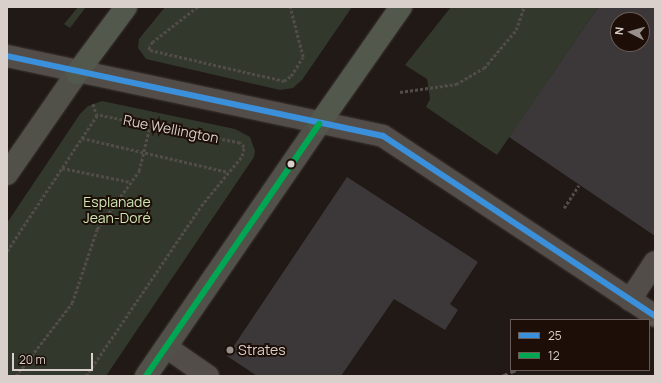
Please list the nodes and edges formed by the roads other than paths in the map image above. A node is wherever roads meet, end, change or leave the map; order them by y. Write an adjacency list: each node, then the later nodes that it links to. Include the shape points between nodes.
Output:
1 (126, 7): 4 (highway)
2 (401, 7): 5 (highway)
3 (7, 56): 4 (street)
4 (77, 73): 5 (street); 6 (main road)
5 (318, 124): 8 (street, via 383,136); 10 (main road)
6 (7, 174)
7 (655, 262): 8 (street)
8 (630, 300): 9 (street)
9 (655, 316)
10 (166, 347): 11 (main road); 12 (street)
11 (146, 376)
12 (208, 376)

